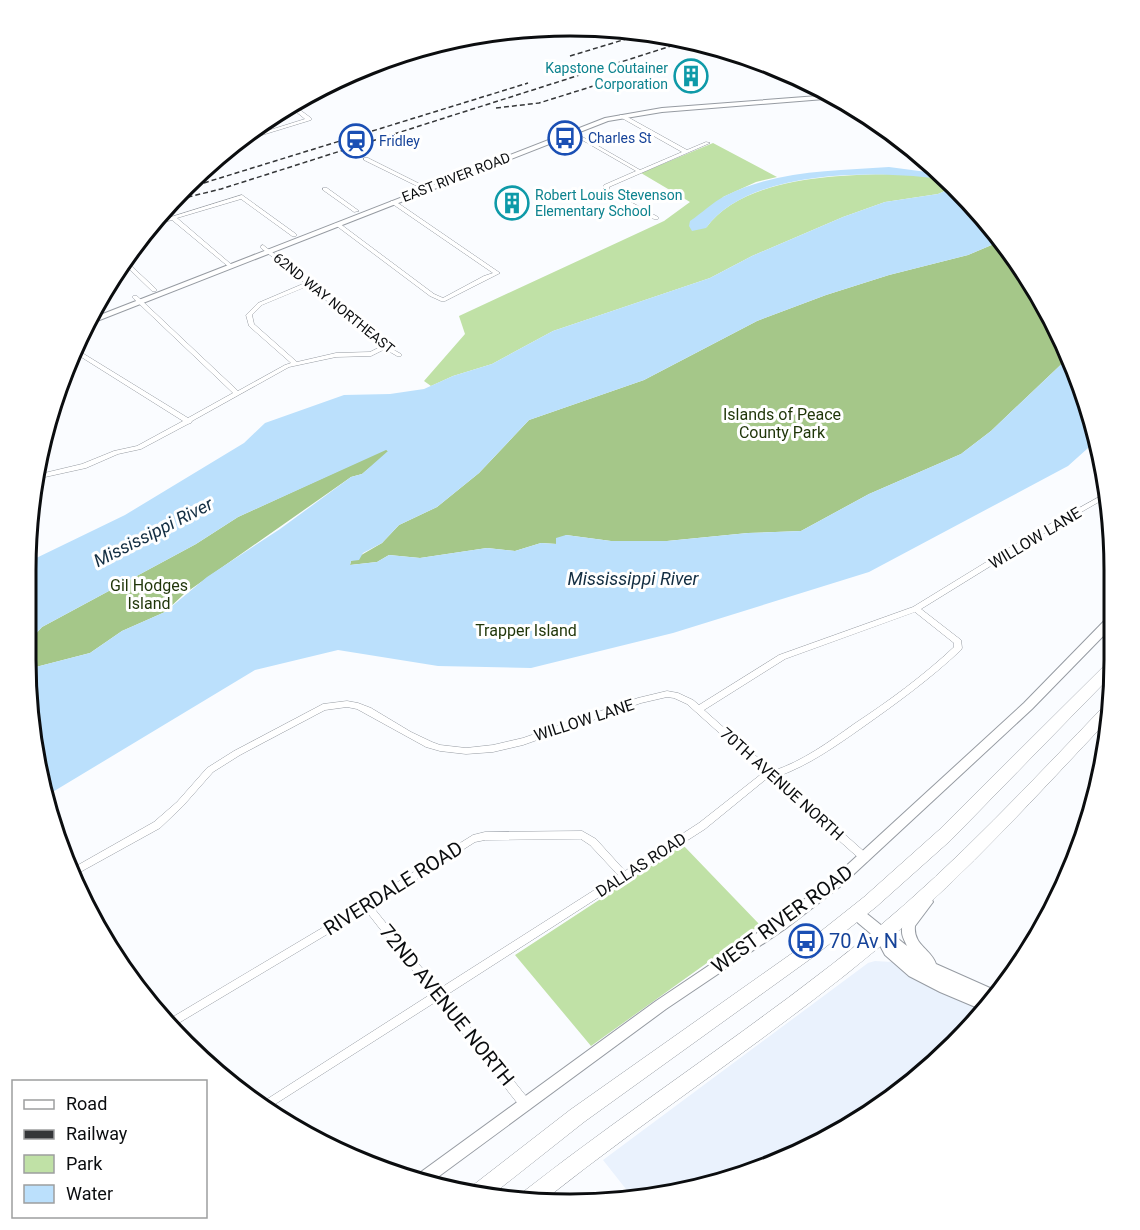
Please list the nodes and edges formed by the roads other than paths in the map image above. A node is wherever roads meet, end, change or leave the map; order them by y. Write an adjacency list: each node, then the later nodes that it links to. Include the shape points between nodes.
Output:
1 (813, 95): 5 (main road, EAST RIVER ROAD, via 644,108 604,116)
2 (819, 98): 4 (main road, EAST RIVER ROAD)
3 (298, 111): 6 (street, via 309,119)
4 (622, 116): 5 (main road, EAST RIVER ROAD); 8 (street)
5 (568, 131): 10 (street); 11 (main road, EAST RIVER ROAD)
6 (262, 134)
7 (708, 142): 8 (street)
8 (686, 152): 10 (street)
9 (366, 159): 11 (street)
10 (639, 171): 16 (street, via 605,188)
11 (423, 187): 13 (main road, EAST RIVER ROAD); 14 (main road, EAST RIVER ROAD)
12 (326, 189): 14 (street)
13 (393, 202): 18 (main road, EAST RIVER ROAD); 18 (street, via 497,273 443,300)
14 (356, 211): 19 (main road, EAST RIVER ROAD)
15 (173, 218): 17 (street); 19 (street, 62ND WAY NORTHEAST, via 242,197); 21 (street)
16 (656, 218)
17 (168, 220)
18 (337, 224): 20 (main road, EAST RIVER ROAD)
19 (294, 235): 20 (main road, EAST RIVER ROAD)
20 (266, 249): 21 (main road, EAST RIVER ROAD); 23 (street, 62ND WAY NORTHEAST)
21 (227, 264): 24 (main road, EAST RIVER ROAD); 25 (main road, EAST RIVER ROAD)
22 (130, 267): 24 (street)
23 (309, 283): 28 (street, 62ND WAY NORTHEAST); 31 (street, via 260,304 249,315 251,325)
24 (154, 290): 25 (main road, EAST RIVER ROAD)
25 (138, 300): 26 (main road, EAST RIVER ROAD); 27 (main road, EAST RIVER ROAD); 32 (street)
26 (104, 311)
27 (100, 318)
28 (385, 347): 30 (street, 62ND WAY NORTHEAST); 31 (street, via 371,354 336,355)
29 (82, 355): 33 (street)
30 (399, 355)
31 (296, 363): 32 (street)
32 (238, 394): 33 (street)
33 (189, 422): 34 (street, via 139,448)
34 (45, 475)
35 (1099, 499): 36 (street, WILLOW LANE)
36 (916, 609): 39 (street, WILLOW LANE, via 782,657); 41 (street, DALLAS ROAD, via 958,642 958,648 908,692 823,750)
37 (1104, 628): 42 (main road, WEST RIVER ROAD, via 1028,706)
38 (1104, 675): 47 (highway, via 945,835)
39 (699, 709): 41 (street, 70TH AVENUE NORTH); 43 (street, WILLOW LANE, via 675,694 658,695 505,746 474,751 427,744 358,706 323,706 210,770 157,825)
40 (1100, 719): 45 (highway)
41 (773, 776): 42 (street, 70TH AVENUE NORTH); 44 (street, DALLAS ROAD, via 763,777 702,825)
42 (865, 858): 55 (main road, WEST RIVER ROAD, via 797,913 661,1005)
43 (79, 869)
44 (624, 876): 46 (street, RIVERDALE ROAD, via 582,835 485,836 464,843); 50 (street, DALLAS ROAD)
45 (942, 881): 48 (highway); 49 (main road, via 910,924 911,940 921,956)
46 (367, 906): 50 (street, 72ND AVENUE NORTH); 53 (street, RIVERDALE ROAD)
47 (856, 913): 48 (main road); 57 (highway)
48 (880, 936): 49 (main road); 52 (main road, via 889,953 916,972); 58 (highway)
49 (968, 987): 51 (main road)
50 (438, 994): 54 (street, DALLAS ROAD); 55 (street, 72ND AVENUE NORTH)
51 (986, 994)
52 (979, 1002)
53 (176, 1020)
54 (270, 1102)
55 (526, 1105): 56 (main road, WEST RIVER ROAD)
56 (429, 1175)
57 (486, 1187)
58 (538, 1193)

